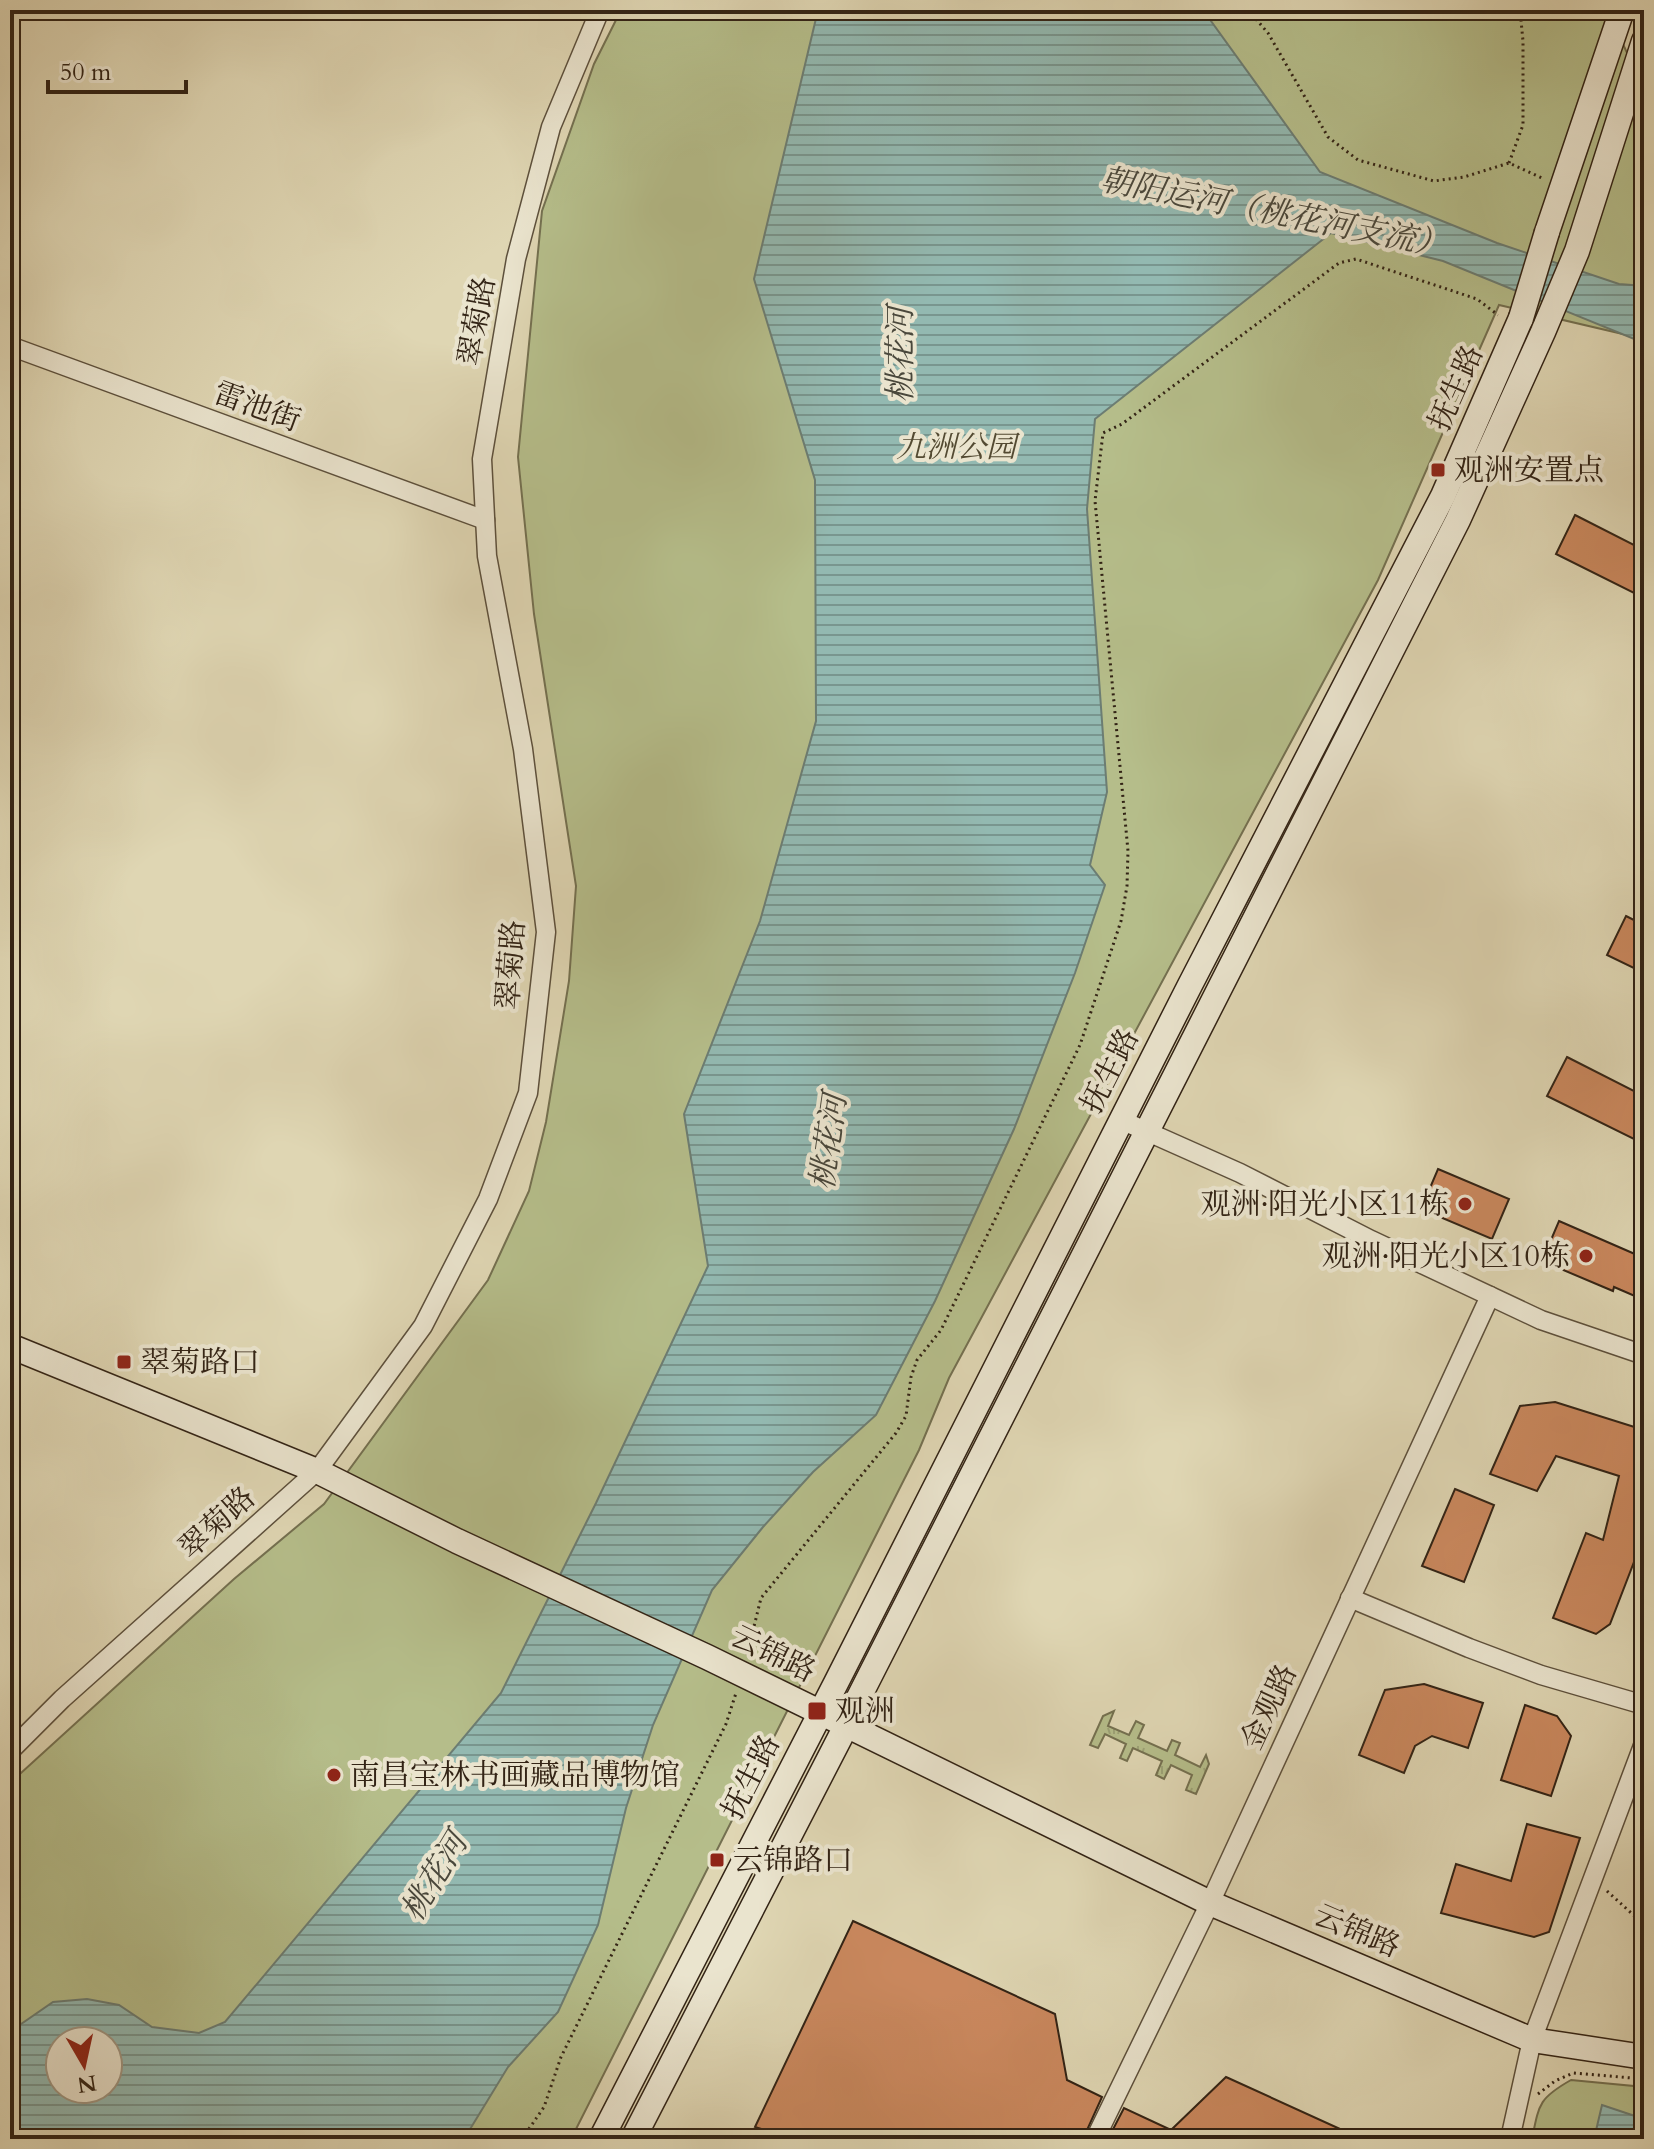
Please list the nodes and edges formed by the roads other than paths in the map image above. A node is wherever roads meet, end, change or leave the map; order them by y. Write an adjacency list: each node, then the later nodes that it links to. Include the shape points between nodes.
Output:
1 (600, 10): 5 (street, 翠菊路, via 551,127 516,259 482,459)
2 (1619, 15): 6 (main road, 抚生路, bridge, via 1519,324 1443,496)
3 (1644, 41): 7 (main road, 抚生路, via 1577,251 1458,520)
4 (10, 346): 5 (street, 雷池街)
5 (485, 520): 11 (street, 翠菊路, via 523,749 546,932 528,1093 488,1199 423,1326)
6 (1121, 1120): 7 (street); 14 (main road, 抚生路)
7 (1147, 1132): 8 (street); 15 (main road, 抚生路)
8 (1490, 1296): 10 (street, via 1541,1320); 12 (street, 金观路)
9 (10, 1346): 11 (main road, 云锦路)
10 (1644, 1355)
11 (317, 1471): 14 (main road, 云锦路); 17 (street, 翠菊路)
12 (1350, 1598): 13 (street, via 1541,1675); 18 (street, 金观路)
13 (1644, 1705)
14 (821, 1713): 15 (main road, 云锦路); 21 (main road, 抚生路)
15 (846, 1726): 18 (main road, 云锦路); 22 (main road, 抚生路)
16 (1644, 1743): 19 (street)
17 (10, 1751)
18 (1210, 1903): 19 (main road, 云锦路); 23 (street, 金观路)
19 (1532, 2040): 20 (main road, 云锦路); 24 (street)
20 (1644, 2057)
21 (601, 2139)
22 (633, 2139)
23 (1095, 2139)
24 (1510, 2139)

